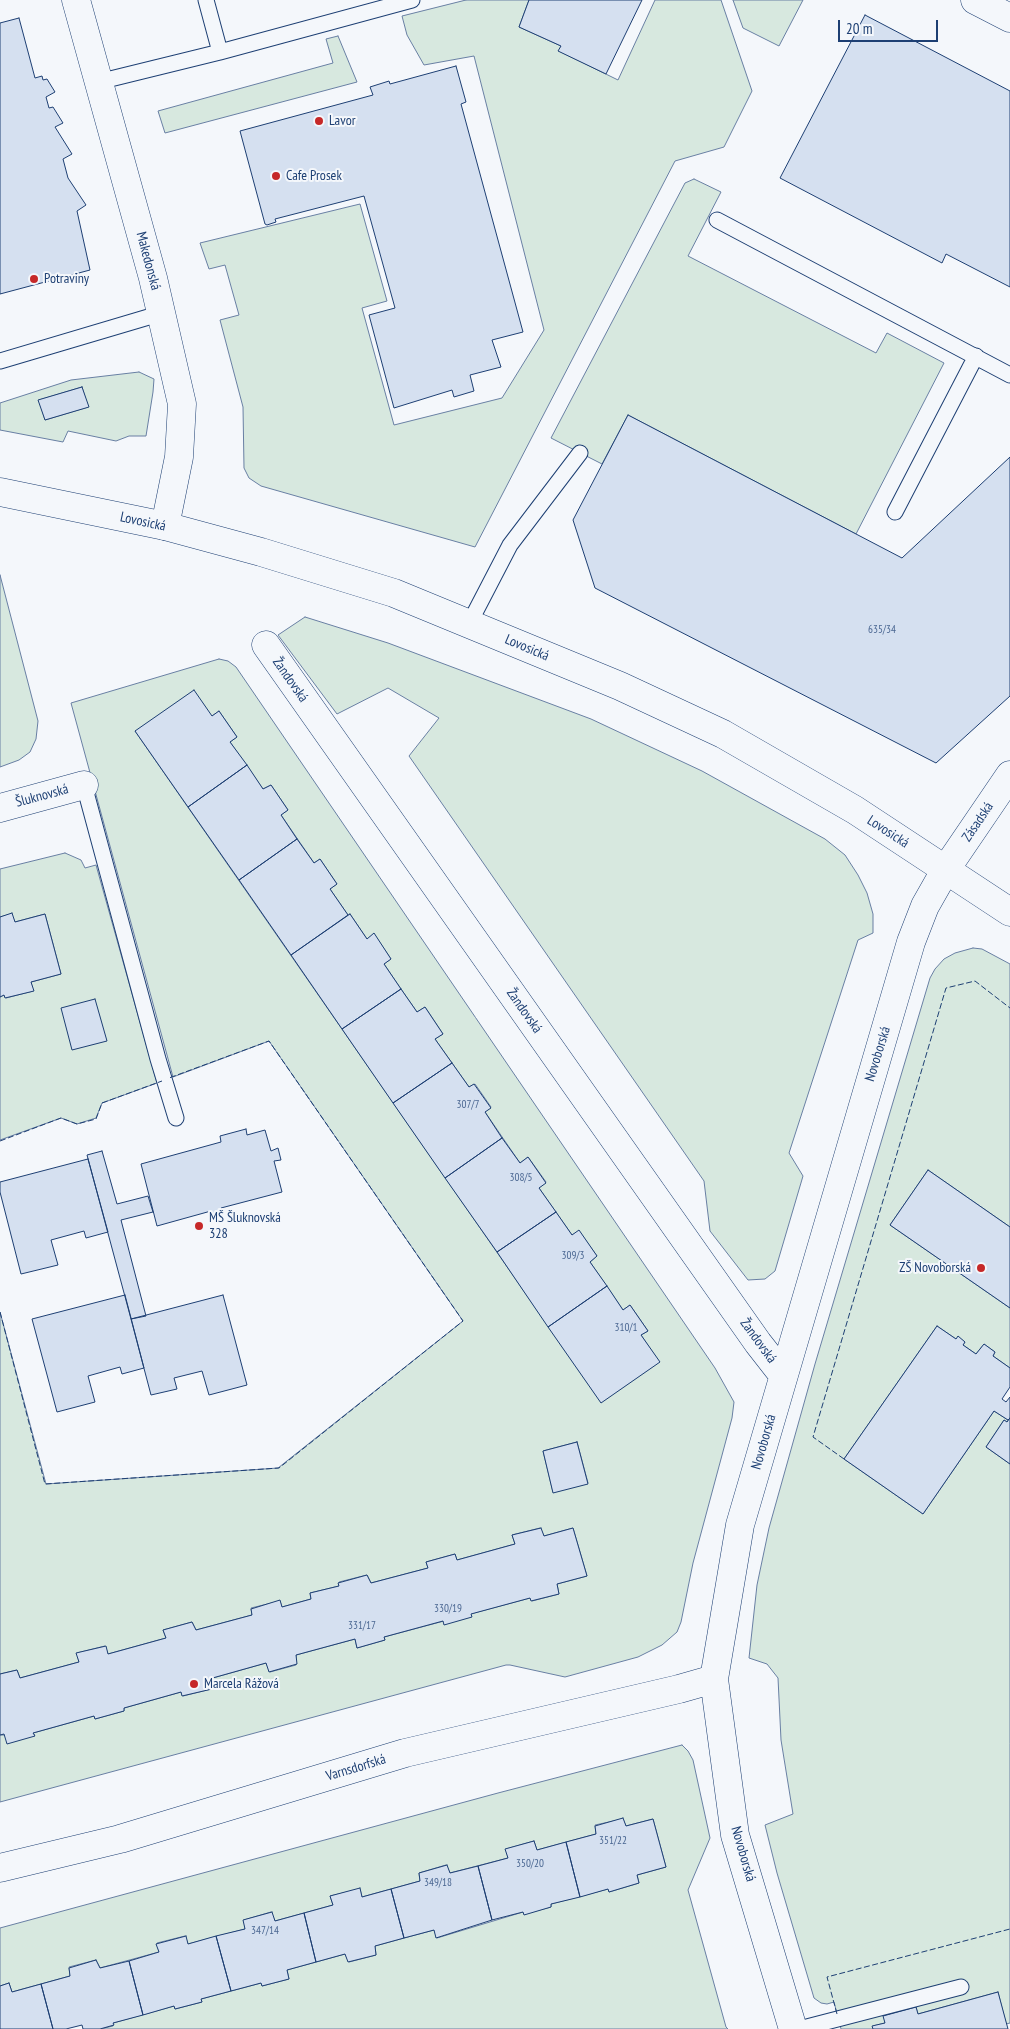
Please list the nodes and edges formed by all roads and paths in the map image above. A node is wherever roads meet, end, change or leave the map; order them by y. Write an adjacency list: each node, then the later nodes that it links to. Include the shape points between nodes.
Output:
1 (76, 0): 5 (street, Makedonská)
2 (206, 0): 4 (lane)
3 (412, 0): 4 (lane)
4 (220, 52): 5 (lane)
5 (98, 82): 7 (street, Makedonská)
6 (717, 220): 8 (lane)
7 (162, 313): 9 (lane); 14 (street, Makedonská, via 182,404 179,457)
8 (976, 356): 10 (lane); 13 (lane)
9 (0, 361)
10 (1010, 375)
11 (580, 452): 15 (lane, via 510,545)
12 (0, 492): 14 (street, Lovosická)
13 (895, 512)
14 (166, 526): 15 (street, Lovosická, via 394,593)
15 (469, 624): 20 (street, Lovosická, via 620,686 723,734 855,810)
16 (266, 645): 23 (street, Žandovská)
17 (1010, 775): 20 (street, Zásadská)
18 (84, 785): 19 (street, Šluknovská); 22 (lane)
19 (0, 808)
20 (946, 869): 21 (street, Lovosická); 23 (street, Novoborská, via 925,906 912,942)
21 (1010, 912)
22 (176, 1118)
23 (783, 1375): 24 (street, Novoborská, via 740,1525)
24 (714, 1679): 25 (street, Varnsdorfská, via 405,1753 120,1839); 27 (street, Novoborská, via 735,1835)
25 (0, 1868)
26 (961, 1987): 28 (lane)
27 (793, 2029)
28 (799, 2029)

